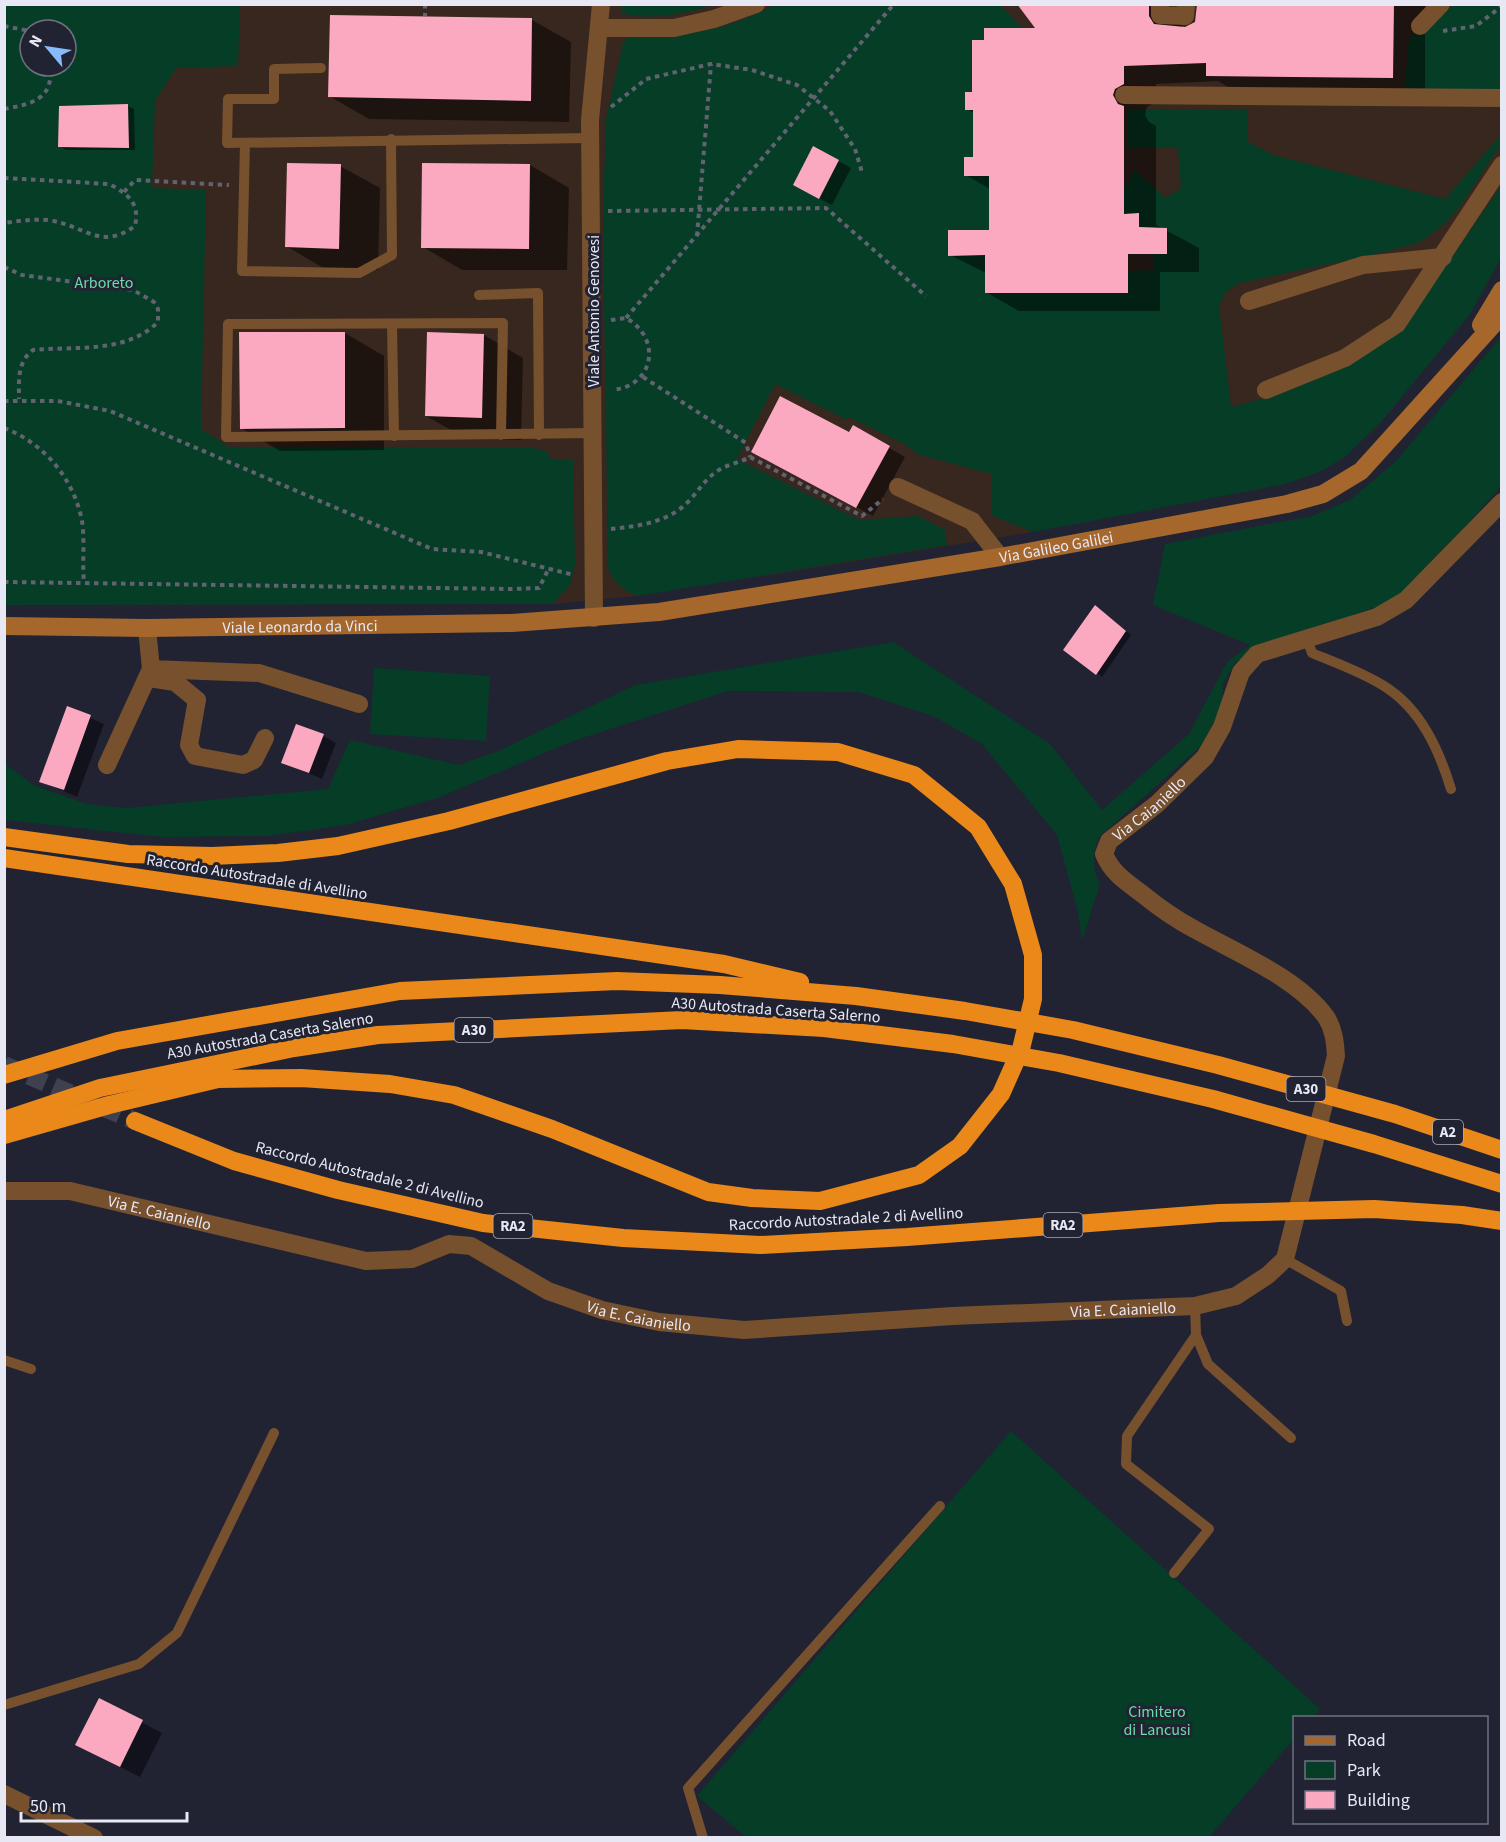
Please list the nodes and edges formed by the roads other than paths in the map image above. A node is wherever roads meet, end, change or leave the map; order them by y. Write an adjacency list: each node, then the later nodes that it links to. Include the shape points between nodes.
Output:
1 (601, 4): 7 (street, Viale Antonio Genovesi)
2 (756, 4): 7 (street, via 674,28)
3 (1160, 4): 4 (street, via 1160,15 1185,16)
4 (1186, 4)
5 (1441, 4): 6 (street)
6 (1420, 26)
7 (599, 28): 11 (street, Viale Antonio Genovesi)
8 (321, 68): 13 (lane, via 274,69 274,99 228,99 227,143)
9 (1124, 95): 10 (street)
10 (1502, 98)
11 (590, 129): 12 (lane); 23 (street, Viale Antonio Genovesi)
12 (391, 139): 13 (lane); 13 (lane, via 392,255 359,273 242,271)
13 (245, 143)
14 (1502, 165): 15 (street)
15 (1443, 257): 18 (street, via 1363,265); 22 (street, via 1397,324 1345,358)
16 (1502, 290): 21 (street, Via Galileo Galilei)
17 (479, 295): 25 (lane, via 538,293)
18 (1249, 301)
19 (1502, 315): 21 (street, Via Galileo Galilei)
20 (392, 324): 24 (lane, via 503,323); 26 (lane); 26 (lane, via 228,324 226,436)
21 (1461, 357): 29 (street, Via Galileo Galilei, via 1361,471 1323,494 1244,513)
22 (1266, 390)
23 (594, 433): 25 (lane); 30 (street, Viale Antonio Genovesi)
24 (501, 435): 25 (lane); 26 (lane)
25 (539, 435)
26 (394, 436)
27 (898, 487): 29 (street, via 972,522)
28 (1502, 502): 33 (street, Via Caianiello, via 1406,600 1377,617)
29 (1000, 557): 30 (street, Via Galileo Galilei, via 659,612)
30 (594, 618): 32 (street, Viale Leonardo da Vinci, via 512,623)
31 (4, 626): 32 (street, Viale Leonardo da Vinci)
32 (147, 628): 34 (street)
33 (1307, 639): 38 (lane, via 1312,653 1384,686 1408,705 1440,752); 51 (street, Via Caianiello, via 1257,654 1241,672 1222,727 1205,757 1157,804 1109,841 1104,854 1110,870 1147,898 1261,965 1300,993 1326,1017 1335,1036 1336,1056)
34 (149, 673): 35 (street, via 259,673); 36 (street, via 176,682 198,700 189,745 195,756 243,765 255,760); 37 (street)
35 (359, 704)
36 (265, 738)
37 (107, 765)
38 (1451, 789)
39 (4, 837): 46 (highway, via 128,854 278,853 338,846 449,821 667,761 738,749 838,752 914,775 978,827 1013,884 1033,955 1033,999 1021,1049 1001,1094 960,1146 919,1175 820,1201 708,1192 464,1098 390,1084 301,1078 218,1079)
40 (4, 858): 41 (highway, Raccordo Autostradale di Avellino, via 724,964)
41 (856, 996): 42 (highway, A30 Autostrada Caserta Salerno / A30, via 720,984 617,981 400,991 117,1041); 43 (highway, A30 Autostrada Caserta Salerno / A30, via 1073,1030)
42 (4, 1075)
43 (1395, 1114): 47 (highway, A2)
44 (4, 1120): 48 (highway, A30 Autostrada Caserta Salerno / A30, via 100,1088 249,1056 378,1035 682,1020 824,1028 953,1044 1059,1063 1213,1099 1374,1143)
45 (135, 1121): 50 (highway, Raccordo Autostradale 2 di Avellino / RA2, via 234,1161 338,1190 483,1222 623,1239 760,1245 1218,1213 1374,1209)
46 (4, 1135)
47 (1502, 1150)
48 (1502, 1184)
49 (4, 1191): 52 (street, Via E. Caianiello, via 70,1191 366,1261 412,1259 449,1244 471,1246 548,1291 602,1310 659,1322 744,1330)
50 (1502, 1221)
51 (1285, 1259): 52 (street, Via E. Caianiello, via 1236,1296); 53 (lane, via 1341,1291)
52 (1195, 1306): 54 (lane)
53 (1347, 1321)
54 (1196, 1335): 58 (lane, via 1208,1364); 60 (lane, via 1127,1436 1126,1464 1209,1529)
55 (4, 1360): 56 (lane)
56 (31, 1369)
57 (274, 1433): 61 (lane, via 177,1633 139,1664)
58 (1291, 1438)
59 (940, 1506): 64 (lane, via 688,1788)
60 (1174, 1573)
61 (4, 1706)
62 (4, 1794): 63 (street)
63 (94, 1838)
64 (704, 1838)

